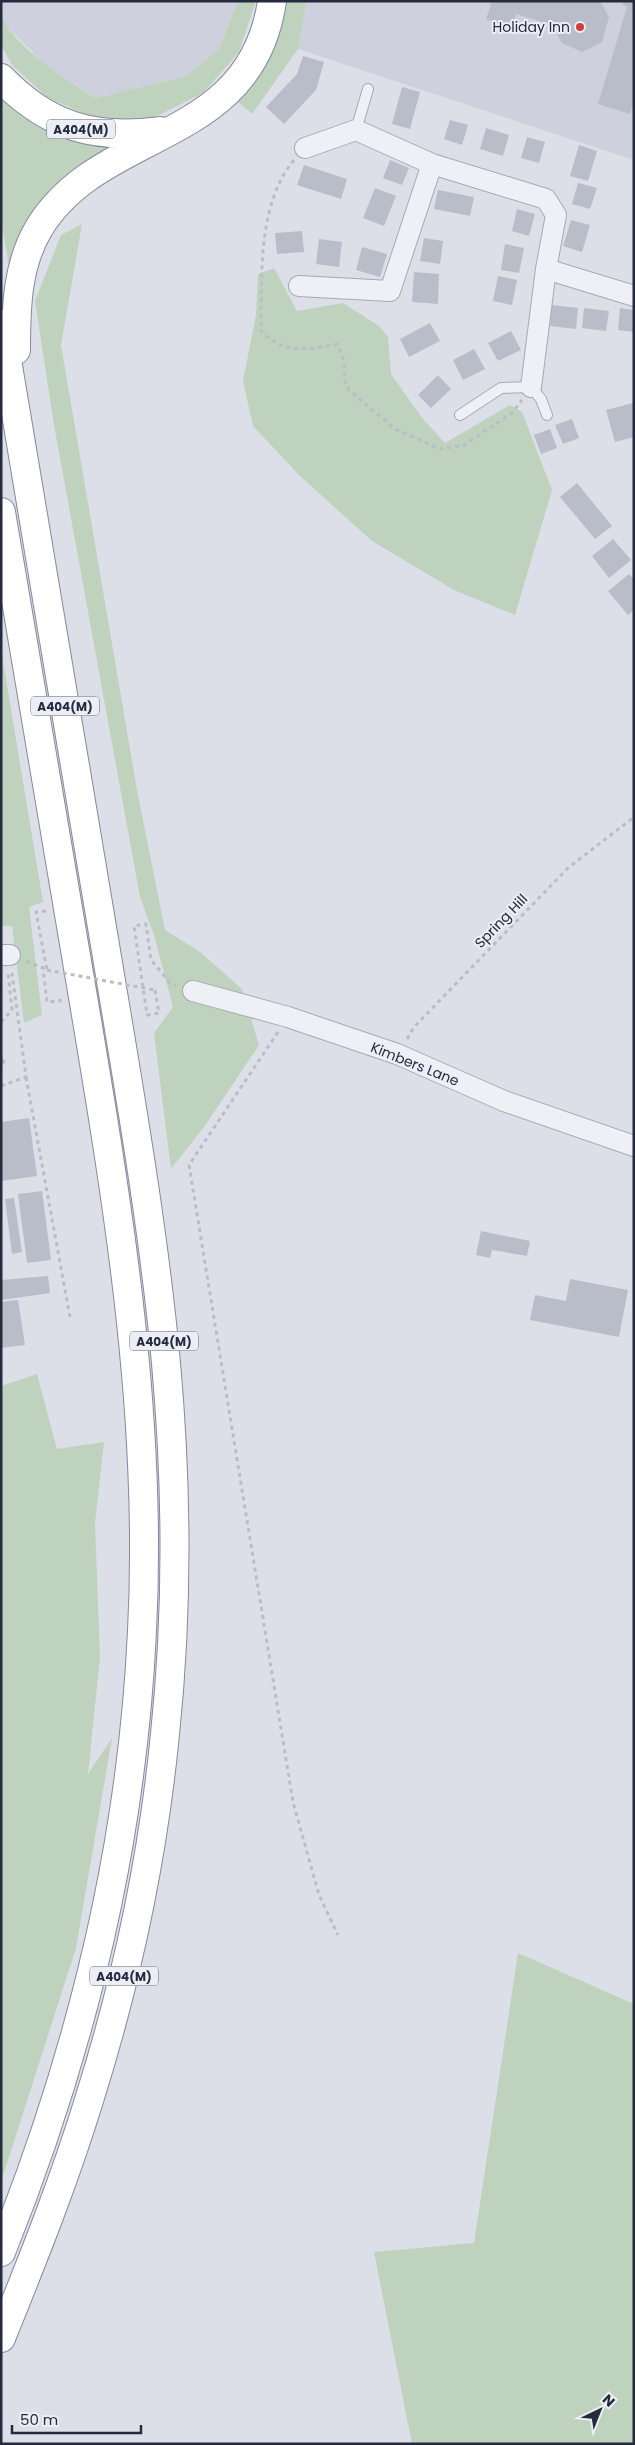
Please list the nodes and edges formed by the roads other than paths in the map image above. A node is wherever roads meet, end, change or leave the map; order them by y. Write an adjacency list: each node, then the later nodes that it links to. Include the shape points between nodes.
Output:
1 (272, 1): 4 (highway, A404(M), via 260,44 240,78 214,105)
2 (1, 78): 4 (highway, A404(M), via 32,105 88,132 124,134)
3 (368, 88): 5 (lane)
4 (176, 127): 15 (highway, A404(M), via 91,176 62,199 39,228 23,265 19,285 16,322)
5 (356, 130): 6 (street); 7 (street)
6 (306, 148)
7 (432, 164): 8 (street, via 546,200 556,215); 9 (street, via 390,291)
8 (546, 269): 10 (street); 12 (street)
9 (299, 286)
10 (634, 296)
11 (1, 324): 15 (highway, A404(M))
12 (531, 387): 13 (lane, via 501,388); 14 (lane)
13 (460, 415)
14 (548, 415)
15 (18, 421): 20 (highway, A404(M), via 143,1180 166,1364 175,1550 165,1737 153,1828 132,1938 89,2101 59,2190)
16 (1, 512): 19 (highway, A404(M), via 125,1268 139,1403 144,1540 136,1721 109,1901 89,1990 64,2078)
17 (194, 991): 18 (street, Kimbers Lane, via 288,1017 397,1054 504,1101)
18 (634, 1146)
19 (1, 2252)
20 (1, 2338)

